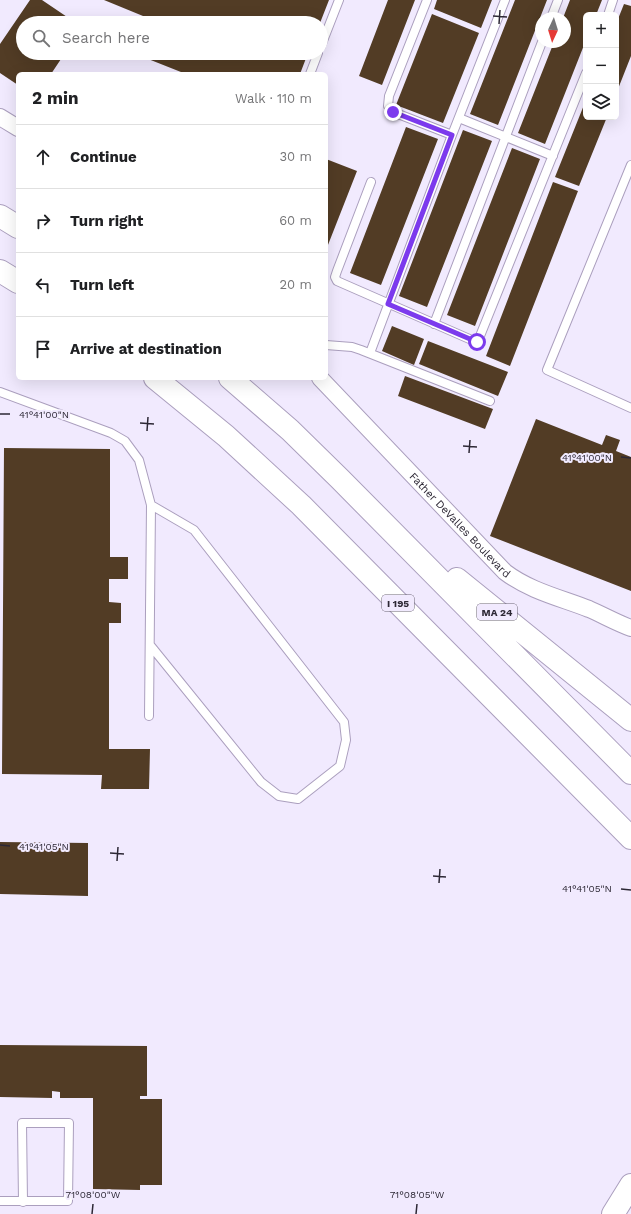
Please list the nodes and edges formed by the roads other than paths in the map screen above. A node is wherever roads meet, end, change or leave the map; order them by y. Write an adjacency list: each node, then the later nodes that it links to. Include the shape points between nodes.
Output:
1 (339, 0): 8 (lane)
2 (427, 0): 16 (lane, via 389,96 388,106 393,112)
3 (505, 0): 14 (lane)
4 (558, 0): 6 (lane)
5 (613, 0): 7 (lane)
6 (554, 12)
7 (609, 12)
8 (328, 28)
9 (540, 48): 17 (lane)
10 (315, 60): 11 (lane)
11 (311, 72)
12 (583, 80): 18 (lane)
13 (0, 117): 15 (street)
14 (459, 118): 16 (lane); 17 (lane)
15 (16, 127)
16 (452, 135): 25 (lane)
17 (506, 136): 18 (lane); 26 (lane)
18 (553, 156): 26 (lane, via 479,340 474,341)
19 (631, 165): 34 (lane, via 547,370)
20 (370, 182): 25 (lane, via 335,278 338,282)
21 (0, 216): 22 (highway)
22 (16, 226)
23 (0, 271): 24 (highway)
24 (16, 281)
25 (388, 304): 26 (lane); 28 (lane)
26 (434, 324)
27 (328, 345): 28 (lane, via 352,347)
28 (370, 353): 33 (lane)
29 (157, 380): 42 (highway, I 195, via 226,436 296,501)
30 (232, 380): 35 (highway, via 290,430)
31 (322, 380): 37 (street, Father DeValles Boulevard, via 505,572 523,584)
32 (0, 392): 36 (lane, via 125,441 138,460)
33 (490, 401)
34 (631, 408)
35 (365, 503): 40 (highway, MA 24); 41 (highway)
36 (151, 505): 38 (lane); 38 (lane, via 194,530 344,722 346,740 340,766 298,799 279,796 261,782)
37 (631, 628)
38 (150, 645): 39 (lane)
39 (149, 716)
40 (631, 720)
41 (631, 773)
42 (631, 838)
43 (631, 1185): 46 (highway)
44 (0, 1201): 45 (lane)
45 (23, 1202): 45 (lane, via 68,1201 69,1123 22,1123)
46 (613, 1214)

